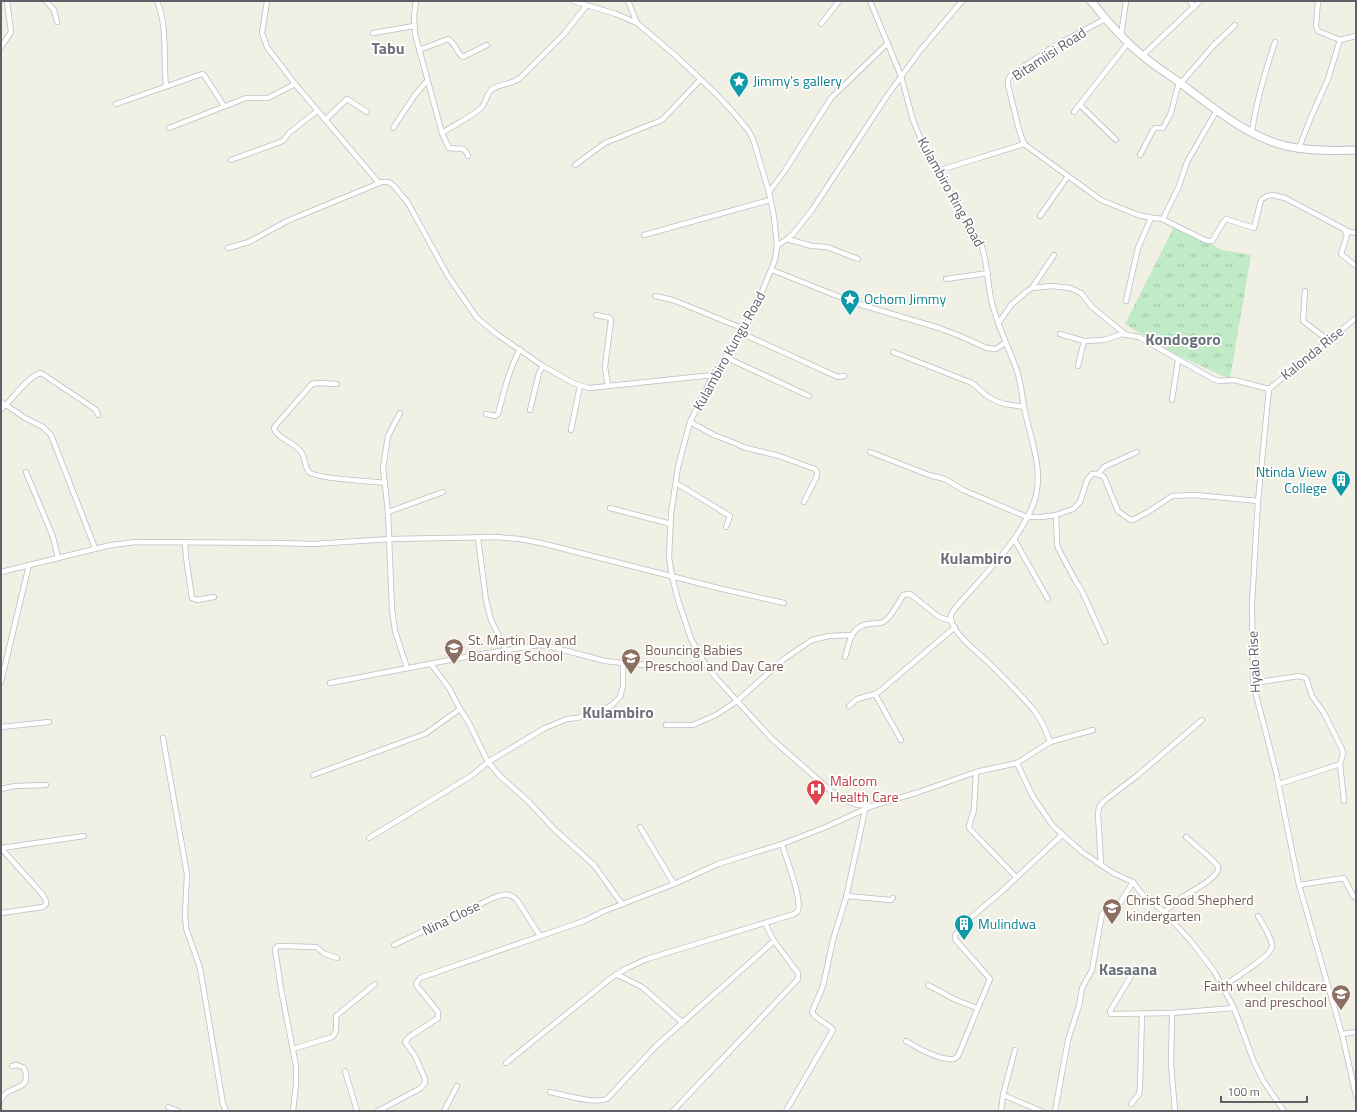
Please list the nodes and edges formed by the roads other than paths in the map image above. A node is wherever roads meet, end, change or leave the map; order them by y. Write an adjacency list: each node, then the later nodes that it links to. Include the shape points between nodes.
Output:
1 (7, 1): 32 (street, via 10,32)
2 (46, 1): 19 (street, via 54,10)
3 (157, 1): 40 (street, via 163,25)
4 (267, 1): 39 (street, via 262,27 263,38)
5 (416, 1): 23 (street)
6 (573, 1): 16 (street, Kulambiro Kungu Road)
7 (628, 1): 20 (street)
8 (839, 1): 21 (street)
9 (870, 1): 29 (street, Kulambiro Ring Road)
10 (962, 1): 35 (street)
11 (1091, 1): 18 (street)
12 (1126, 1): 25 (street)
13 (1190, 1): 17 (street)
14 (1200, 1): 17 (street)
15 (1318, 1): 27 (street, via 1316,29)
16 (587, 5): 20 (street, Kulambiro Kungu Road); 52 (street, via 564,34 516,82 490,91 480,109)
17 (1193, 6): 34 (street)
18 (1105, 19): 25 (street); 54 (street, Bitamiisi Road, via 1054,47 1010,76 1008,84)
19 (57, 22)
20 (637, 23): 36 (street, Kulambiro Kungu Road)
21 (821, 24)
22 (1235, 25): 38 (street)
23 (414, 26): 24 (street); 33 (street)
24 (373, 33)
25 (1121, 36): 30 (street)
26 (1356, 36): 27 (street)
27 (1340, 40): 55 (street, via 1328,78)
28 (1275, 42): 51 (street, via 1260,88)
29 (888, 43): 35 (street, Kulambiro Ring Road); 64 (street, via 831,98)
30 (1128, 43): 34 (street); 42 (street)
31 (487, 45): 33 (street, via 463,58 448,39)
32 (1, 47)
33 (419, 50): 37 (street)
34 (1142, 56): 38 (street)
35 (901, 76): 61 (street, Kulambiro Ring Road, via 918,133); 72 (street, via 812,210)
36 (700, 80): 60 (street, via 662,120 605,143); 64 (street, Kulambiro Kungu Road, via 748,130)
37 (427, 81): 50 (street); 52 (street)
38 (1180, 83): 44 (street); 57 (street, via 1168,120 1163,128 1155,128)
39 (295, 84): 43 (street, via 268,98 246,98); 45 (street)
40 (166, 86): 41 (street); 43 (street, via 202,74)
41 (116, 104)
42 (1080, 105): 47 (street); 53 (street)
43 (224, 106): 49 (street)
44 (1217, 110): 51 (street); 68 (street, via 1187,162)
45 (318, 111): 48 (street); 59 (street, via 289,133 283,141)
46 (367, 112): 48 (street, via 347,99)
47 (1074, 112)
48 (325, 120): 63 (street)
49 (169, 128)
50 (393, 128)
51 (1252, 132): 55 (street, via 1269,140)
52 (442, 133): 58 (street, via 449,148 465,150)
53 (1116, 140)
54 (1024, 144): 61 (street); 62 (street)
55 (1299, 148): 56 (street)
56 (1356, 150)
57 (1140, 155)
58 (468, 156)
59 (231, 160)
60 (575, 166)
61 (936, 171): 79 (street, Kulambiro Ring Road, via 981,244)
62 (1068, 176): 66 (street); 67 (street, via 1101,200)
63 (379, 183): 74 (street, via 287,221 249,242); 94 (street, via 391,183 408,204 448,276 477,318)
64 (769, 192): 65 (street, Kulambiro Kungu Road)
65 (770, 200): 71 (street); 73 (street, Kulambiro Kungu Road)
66 (1040, 216)
67 (1150, 218): 68 (street); 84 (street, via 1138,248)
68 (1164, 219): 69 (street, via 1210,242 1226,219 1254,228 1261,200 1267,196 1278,195)
69 (1346, 231): 70 (street); 77 (street, via 1341,254)
70 (1356, 233)
71 (644, 236)
72 (788, 239): 73 (street); 76 (street, via 812,246 827,247)
73 (777, 246): 78 (street, Kulambiro Kungu Road)
74 (228, 248)
75 (1054, 255): 81 (street)
76 (858, 259)
77 (1356, 266)
78 (772, 270): 88 (street, Kulambiro Kungu Road); 93 (street, via 855,303 939,328 987,348 996,349)
79 (988, 273): 80 (street); 87 (street, Kulambiro Ring Road)
80 (946, 279)
81 (1032, 288): 87 (street, via 1011,305); 90 (street, via 1052,286 1076,289 1092,307)
82 (1305, 291): 92 (street, via 1303,321)
83 (655, 296): 88 (street, via 676,301)
84 (1126, 301)
85 (596, 315): 104 (street, via 611,320 605,367)
86 (1356, 318): 92 (street, Kalonda Rise)
87 (998, 324): 93 (street, Kulambiro Ring Road)
88 (742, 331): 96 (street, Kulambiro Kungu Road); 101 (street, via 838,377)
89 (1060, 334): 91 (street)
90 (1125, 334): 91 (street, via 1104,340); 97 (street, via 1139,337)
91 (1084, 341): 99 (street)
92 (1329, 341): 105 (street, Kalonda Rise)
93 (1005, 343): 110 (street, Kulambiro Ring Road, via 1017,372)
94 (520, 349): 98 (street); 114 (street, via 512,363 498,414)
95 (893, 352): 110 (street, via 972,383 987,396 1001,403)
96 (725, 357): 100 (street, Kulambiro Kungu Road); 106 (street)
97 (1178, 360): 105 (street, via 1219,381 1234,380); 107 (street)
98 (543, 366): 103 (street); 112 (street, via 538,373)
99 (1078, 366)
100 (713, 375): 104 (street); 116 (street, Kulambiro Kungu Road)
101 (844, 376)
102 (337, 384): 122 (street, via 312,384 276,424 275,431 300,451 304,456 306,468 312,474)
103 (580, 386): 104 (street); 117 (street)
104 (608, 386)
105 (1270, 390): 125 (street, Hyalo Rise)
106 (809, 396)
107 (1172, 400)
108 (1, 402): 109 (street)
109 (6, 405): 111 (street); 115 (street, via 30,380 42,373 96,410); 137 (street, via 43,427 50,435)
110 (1024, 407): 130 (street, Kulambiro Ring Road, via 1038,474 1037,491)
111 (1, 409)
112 (530, 410)
113 (400, 413): 122 (street, via 386,443 383,468)
114 (486, 414)
115 (98, 415)
116 (690, 422): 123 (street, Kulambiro Kungu Road); 126 (street, via 743,447 780,456 815,469 817,476)
117 (571, 430)
118 (870, 452): 130 (street, via 944,479 963,490)
119 (1137, 452): 121 (street, via 1104,467)
120 (26, 472): 138 (street, via 53,537)
121 (1098, 474): 125 (street, via 1104,477 1118,512 1132,520 1176,495); 129 (street, via 1092,474 1087,480 1078,506)
122 (385, 483): 128 (street)
123 (676, 483): 131 (street, Kulambiro Kungu Road); 132 (street, via 730,516)
124 (443, 492): 128 (street)
125 (1258, 500): 156 (street, Hyalo Rise, via 1252,604)
126 (804, 502)
127 (610, 508): 131 (street)
128 (388, 512): 134 (street)
129 (1056, 515): 130 (street); 148 (street, via 1058,548 1082,591)
130 (1027, 517): 135 (street, Kulambiro Ring Road)
131 (671, 524): 141 (street, Kulambiro Kungu Road, via 669,558)
132 (726, 527)
133 (478, 538): 134 (street); 141 (street, via 520,539); 149 (street, via 486,600 491,620)
134 (390, 539): 136 (street, via 314,544); 154 (street, via 392,609 395,631)
135 (1014, 539): 143 (street); 145 (street, Kulambiro Ring Road, via 953,611)
136 (185, 543): 137 (street, via 136,542); 142 (street, via 192,598 197,600)
137 (95, 548): 138 (street)
138 (58, 558): 139 (street)
139 (29, 565): 140 (street); 155 (street)
140 (1, 572)
141 (672, 576): 144 (street); 153 (street, Kulambiro Kungu Road, via 684,622)
142 (214, 597)
143 (1048, 599)
144 (784, 603)
145 (951, 621): 146 (street); 147 (street, via 939,616 910,594 906,594 887,620 858,627)
146 (955, 627): 158 (street); 169 (street, via 1034,710 1044,724)
147 (852, 635): 150 (street); 159 (street, via 829,636 806,643)
148 (1105, 642)
149 (506, 651): 151 (street, via 543,645); 152 (street)
150 (845, 657)
151 (623, 663): 153 (street, via 671,668); 170 (street, via 623,686 620,697 612,705 545,728)
152 (431, 664): 154 (street); 161 (street, via 449,688)
153 (705, 664): 159 (street, Kulambiro Kungu Road)
154 (407, 668): 157 (street)
155 (1, 682)
156 (1253, 683): 172 (street, via 1299,676 1306,678 1312,696 1324,713 1342,749); 175 (street, Hyalo Rise)
157 (330, 684)
158 (875, 694): 160 (street, via 857,699); 168 (street)
159 (737, 701): 164 (street, via 693,725); 179 (street, Kulambiro Kungu Road, via 772,739 831,791 857,805)
160 (849, 706)
161 (460, 709): 170 (street); 174 (street, via 424,734)
162 (1202, 720): 188 (street, via 1104,801 1098,814)
163 (49, 722): 165 (street)
164 (666, 725)
165 (1, 727)
166 (1094, 730): 169 (street)
167 (163, 738): 231 (street, via 187,874 186,928 200,968)
168 (901, 740)
169 (1050, 742): 171 (street)
170 (488, 762): 185 (street, via 470,776); 196 (street, via 555,830 594,865)
171 (1017, 763): 173 (street); 182 (street, via 1033,797)
172 (1340, 764): 175 (street); 178 (street)
173 (976, 772): 179 (street, via 916,794); 189 (street, via 970,829)
174 (313, 775)
175 (1279, 784): 192 (street, Hyalo Rise)
176 (46, 785): 177 (street)
177 (1, 789)
178 (1344, 801)
179 (872, 806): 180 (street)
180 (865, 810): 186 (street); 193 (street)
181 (640, 827): 191 (street)
182 (1062, 835): 188 (street); 189 (street)
183 (84, 836): 187 (street)
184 (1186, 837): 197 (street, via 1214,862 1218,871)
185 (369, 838)
186 (782, 844): 191 (street, via 718,864); 200 (street, via 797,892 799,908 794,914)
187 (1, 848): 198 (street, via 46,901 43,907)
188 (1101, 865): 190 (street)
189 (1016, 877): 210 (street, via 955,935 955,939 990,979)
190 (1133, 882): 197 (street, via 1142,894); 240 (street, via 1120,903 1102,914 1092,970 1082,988 1068,1040)
191 (674, 884): 196 (street)
192 (1299, 885): 195 (street, via 1344,878); 216 (street, Hyalo Rise)
193 (846, 896): 194 (street, via 891,900); 237 (street, via 823,986 812,1012 833,1030)
194 (893, 898)
195 (1356, 898)
196 (622, 904): 201 (street, via 584,921)
197 (1164, 912): 209 (street, via 1190,940)
198 (1, 913)
199 (1258, 916): 209 (street, via 1271,941 1271,950)
200 (765, 924): 202 (street); 205 (street, via 647,959)
201 (540, 936): 203 (street, Nina Close, via 517,900 508,894 493,898); 234 (street, via 417,980 417,986 439,1016 405,1042 418,1061 425,1083 422,1088)
202 (774, 941): 214 (street); 236 (street, via 798,973 798,979)
203 (394, 945)
204 (337, 958): 218 (street, via 312,946 278,946 275,949)
205 (616, 974): 214 (street, via 647,990); 220 (street)
206 (1131, 976): 212 (street, via 1110,1013)
207 (375, 984): 218 (street, via 336,1016 336,1030 332,1037)
208 (928, 985): 210 (street)
209 (1223, 986): 211 (street)
210 (977, 1008): 217 (street, via 958,1056 954,1059 940,1057)
211 (1234, 1008): 213 (street); 242 (street, via 1254,1062)
212 (1142, 1014): 213 (street); 228 (street, via 1140,1086 1139,1094)
213 (1172, 1014): 241 (street, via 1171,1065)
214 (682, 1022): 224 (street, via 607,1099 594,1100)
215 (1356, 1032): 216 (street)
216 (1342, 1034): 226 (street, Hyalo Rise)
217 (906, 1041)
218 (293, 1049): 232 (street, via 297,1075)
219 (1015, 1050): 225 (street)
220 (506, 1063)
221 (12, 1066): 227 (street, via 24,1068 26,1080 23,1085 2,1096)
222 (345, 1071): 233 (street)
223 (457, 1086): 235 (street)
224 (550, 1092)
225 (1003, 1095): 238 (street); 239 (street)
226 (1356, 1096)
227 (1, 1100)
228 (1131, 1104)
229 (168, 1107): 230 (street)
230 (178, 1111)
231 (226, 1111)
232 (293, 1111)
233 (357, 1111)
234 (378, 1111)
235 (444, 1111)
236 (673, 1111)
237 (786, 1111)
238 (1001, 1111)
239 (1041, 1111)
240 (1055, 1111)
241 (1175, 1111)
242 (1284, 1111)

